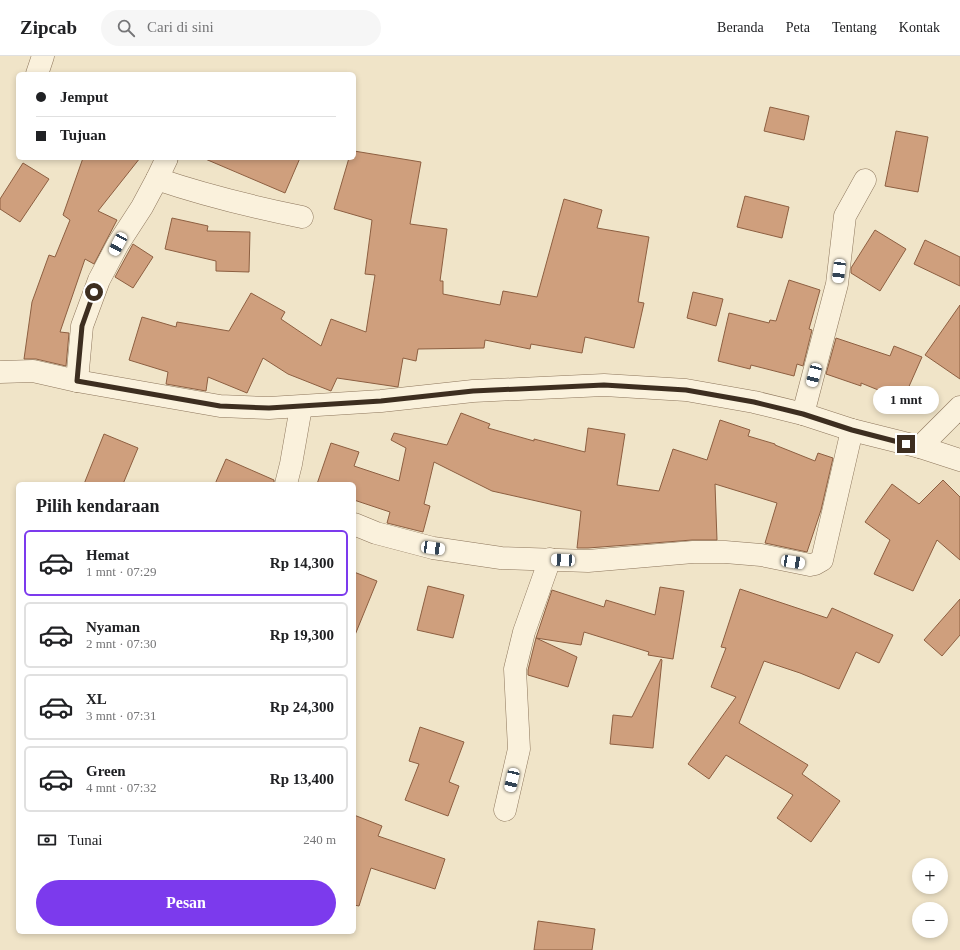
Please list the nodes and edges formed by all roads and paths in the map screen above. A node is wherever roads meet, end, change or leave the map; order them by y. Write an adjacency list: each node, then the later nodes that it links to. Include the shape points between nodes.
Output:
1 (43, 56): 2 (street)
2 (38, 72)
3 (166, 160): 4 (street)
4 (156, 179): 6 (street, via 254,208); 8 (street, via 99,280 82,326)
5 (865, 180): 11 (street, via 845,216 837,284)
6 (302, 217)
7 (0, 372): 8 (street, via 33,371)
8 (77, 381): 9 (street, via 220,406)
9 (301, 407): 11 (street, via 473,391 604,385 686,390); 15 (street)
10 (960, 407): 13 (street)
11 (803, 414): 12 (street)
12 (852, 430): 13 (street); 17 (street, via 822,560 815,564 725,552 693,552 588,561)
13 (920, 447): 14 (street)
14 (960, 460)
15 (286, 482)
16 (356, 525): 17 (street, via 376,533 433,548 501,558)
17 (550, 559): 18 (street, via 524,632 516,669 519,749)
18 (505, 810)

